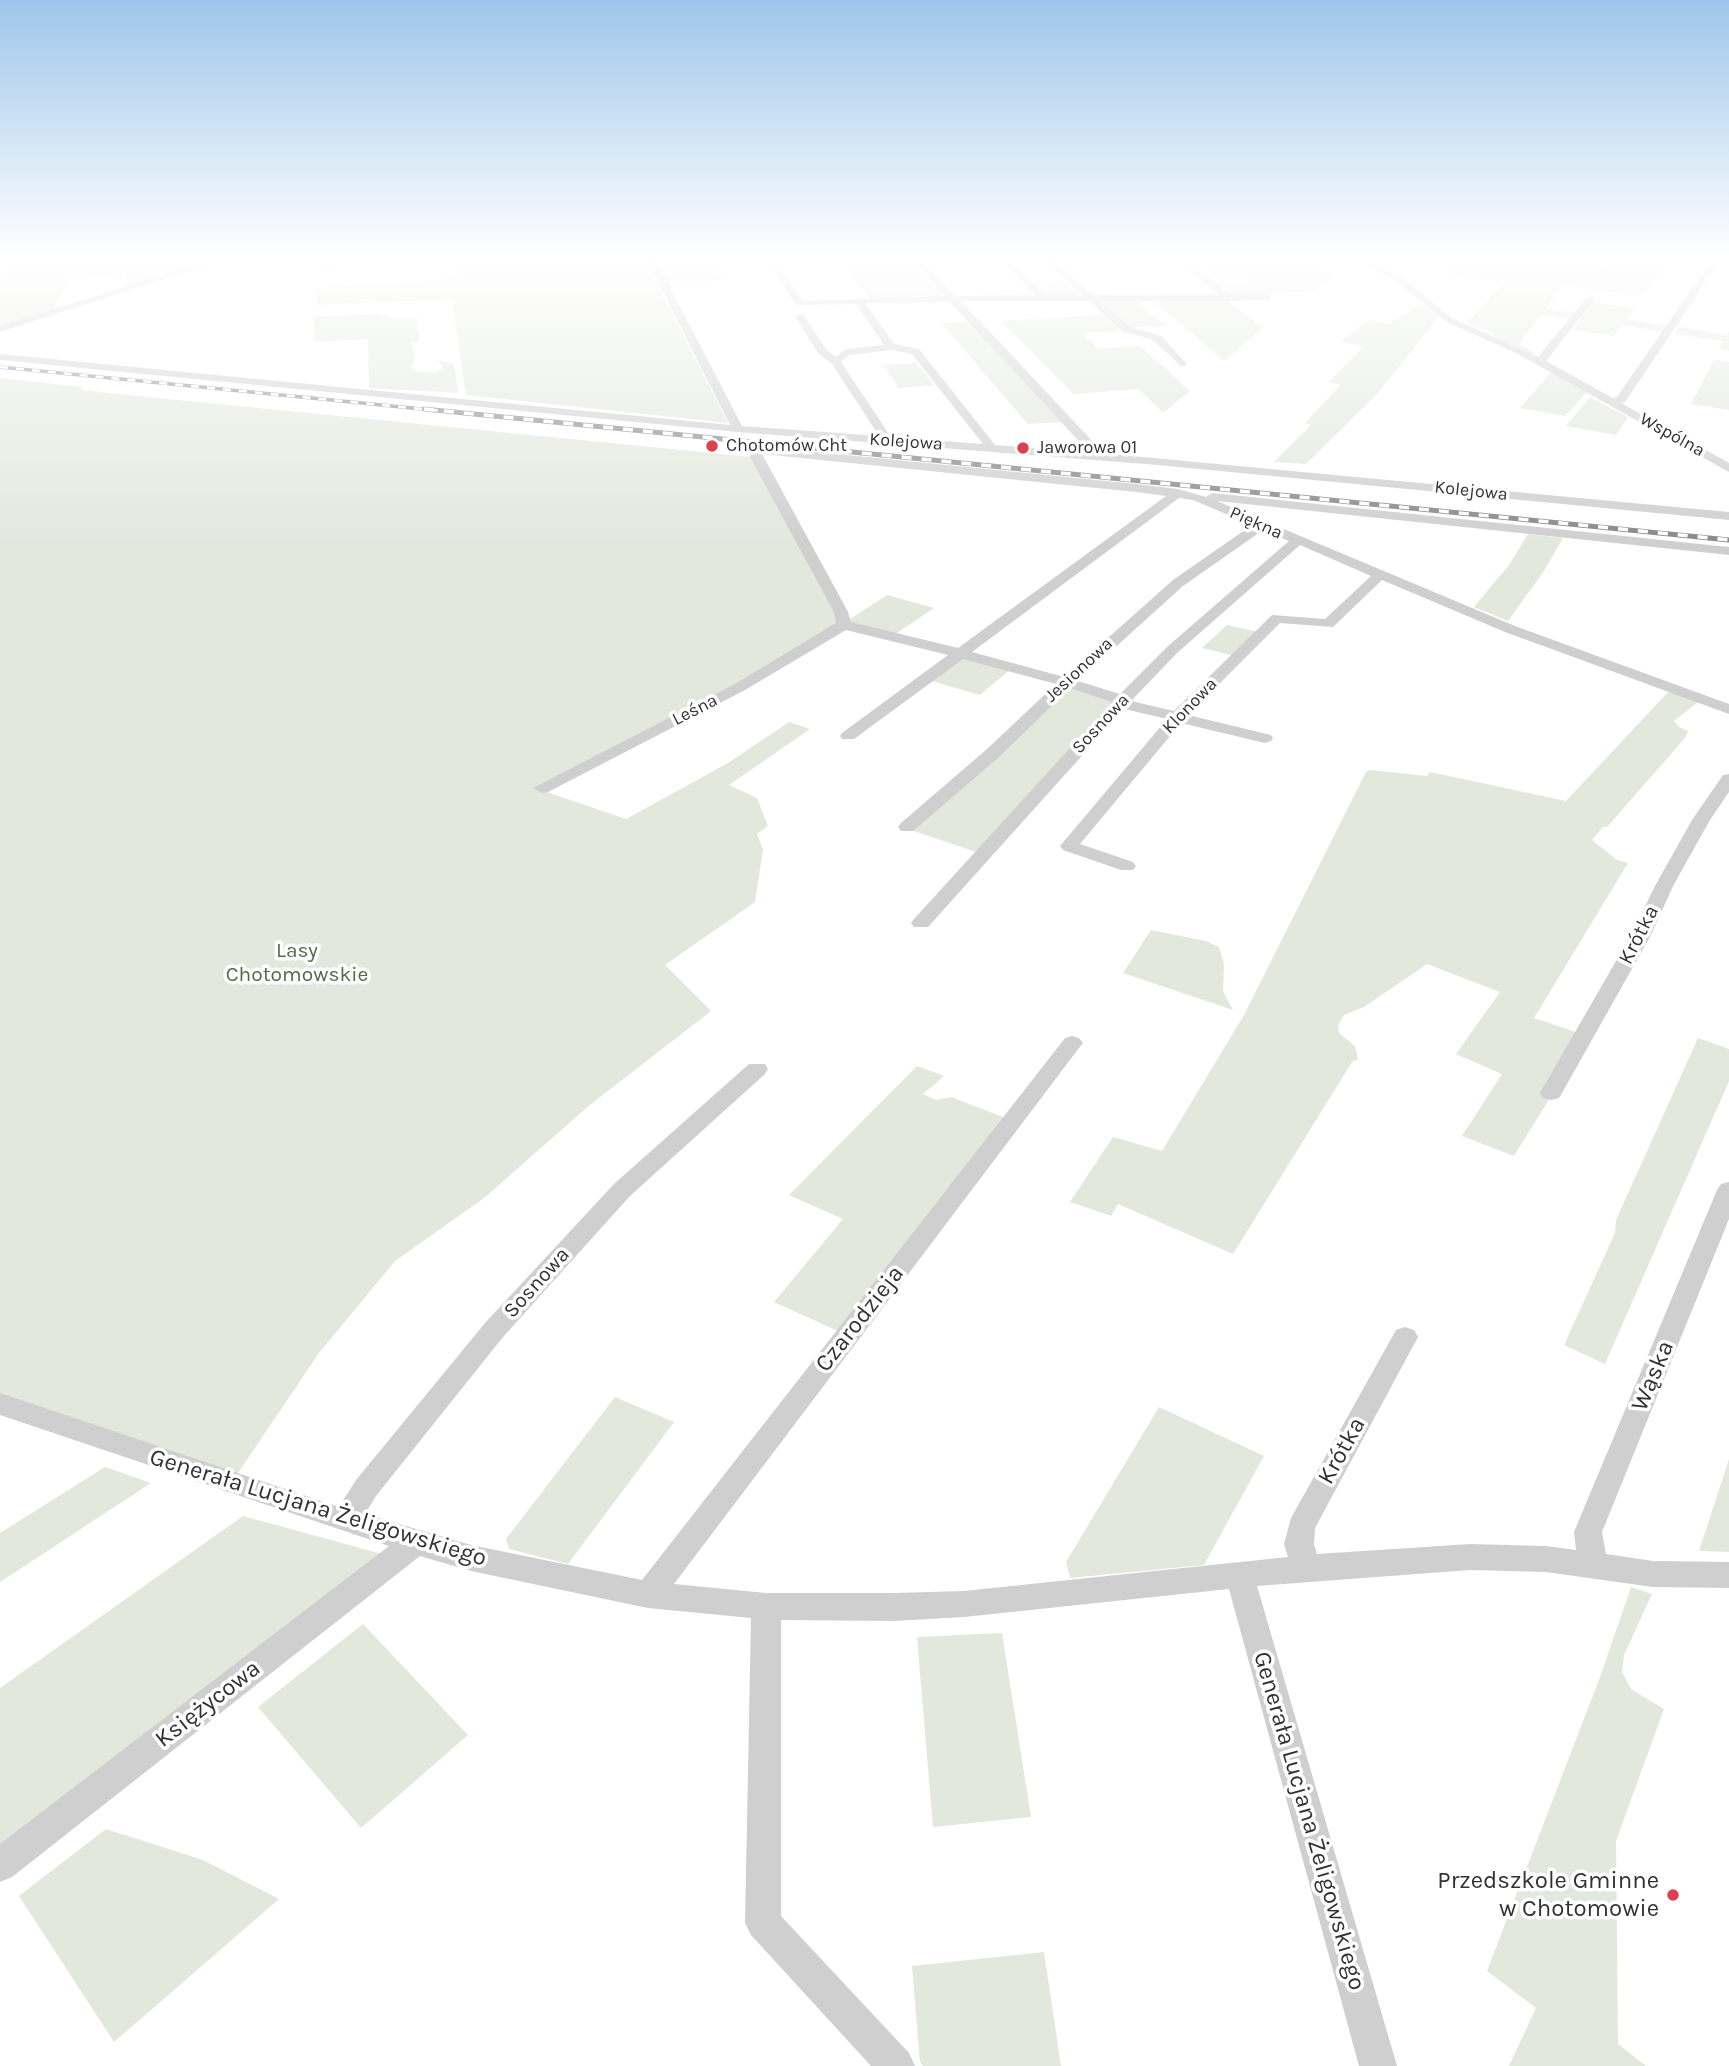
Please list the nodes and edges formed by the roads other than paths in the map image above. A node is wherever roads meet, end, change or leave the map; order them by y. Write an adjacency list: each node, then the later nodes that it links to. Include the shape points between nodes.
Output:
1 (700, 354): 15 (street)
2 (826, 354): 12 (street)
3 (844, 354): 12 (street)
4 (918, 354): 17 (street)
5 (1007, 354): 18 (street)
6 (1173, 354): 13 (street)
7 (1526, 354): 11 (street, Wspólna)
8 (1547, 354): 11 (street)
9 (1652, 354): 14 (street, via 1621,400)
10 (0, 358): 15 (street, Kolejowa)
11 (1538, 361): 14 (street, Wspólna)
12 (836, 362): 16 (street)
13 (1182, 364)
14 (1611, 402): 19 (street, Wspólna)
15 (738, 429): 16 (street, Kolejowa)
16 (887, 440): 17 (street, Kolejowa)
17 (990, 448): 18 (street, Kolejowa)
18 (1094, 455): 22 (street, Kolejowa)
19 (1729, 468)
20 (1178, 493): 21 (street, Piękna); 27 (street, Piękna, via 757,450 756,457); 28 (street)
21 (1196, 497): 23 (street, Piękna); 25 (street, Kolejowa)
22 (1729, 516)
23 (1262, 525): 24 (street, Piękna); 29 (street, Jesionowa, via 1178,583)
24 (1297, 541): 26 (street, Piękna); 30 (street, Sosnowa, via 1172,650)
25 (1729, 551)
26 (1380, 575): 31 (street, Piękna, via 1510,629); 32 (street, Klonowa, via 1328,624 1277,618)
27 (844, 625): 28 (street); 36 (street, Leśna, via 740,687)
28 (961, 654): 29 (street); 33 (street)
29 (1065, 682): 30 (street); 37 (street, Jesionowa, via 993,753)
30 (1122, 701): 32 (street); 39 (street, Sosnowa)
31 (1729, 709)
32 (1177, 717): 34 (street); 38 (street, Klonowa, via 1069,846)
33 (848, 736)
34 (1265, 738)
35 (1729, 779): 42 (street, Krótka, via 1701,820)
36 (542, 788)
37 (906, 827)
38 (1127, 866)
39 (921, 923)
40 (1072, 1043): 52 (street, Czarodzieja)
41 (757, 1069): 46 (street, Sosnowa, via 622,1190 494,1330 366,1488)
42 (1551, 1093)
43 (1729, 1189): 48 (street, Wąska, via 1588,1532)
44 (1405, 1337): 49 (street, Krótka, via 1301,1527 1299,1544)
45 (0, 1404): 46 (street, Generała Lucjana Żeligowskiego)
46 (345, 1521): 47 (street, Generała Lucjana Żeligowskiego)
47 (416, 1542): 52 (street, Generała Lucjana Żeligowskiego); 54 (street, Księżycowa)
48 (1594, 1564): 49 (street, Generała Lucjana Żeligowskiego, via 1494,1557); 50 (street, Generała Lucjana Żeligowskiego, via 1640,1573)
49 (1306, 1569): 51 (street, Generała Lucjana Żeligowskiego)
50 (1729, 1575)
51 (1240, 1577): 53 (street, Generała Lucjana Żeligowskiego, via 964,1604); 56 (street, Generała Lucjana Żeligowskiego)
52 (648, 1595): 53 (street, Generała Lucjana Żeligowskiego)
53 (766, 1606): 55 (street, via 764,1923)
54 (0, 1865)
55 (897, 2066)
56 (1378, 2066)

